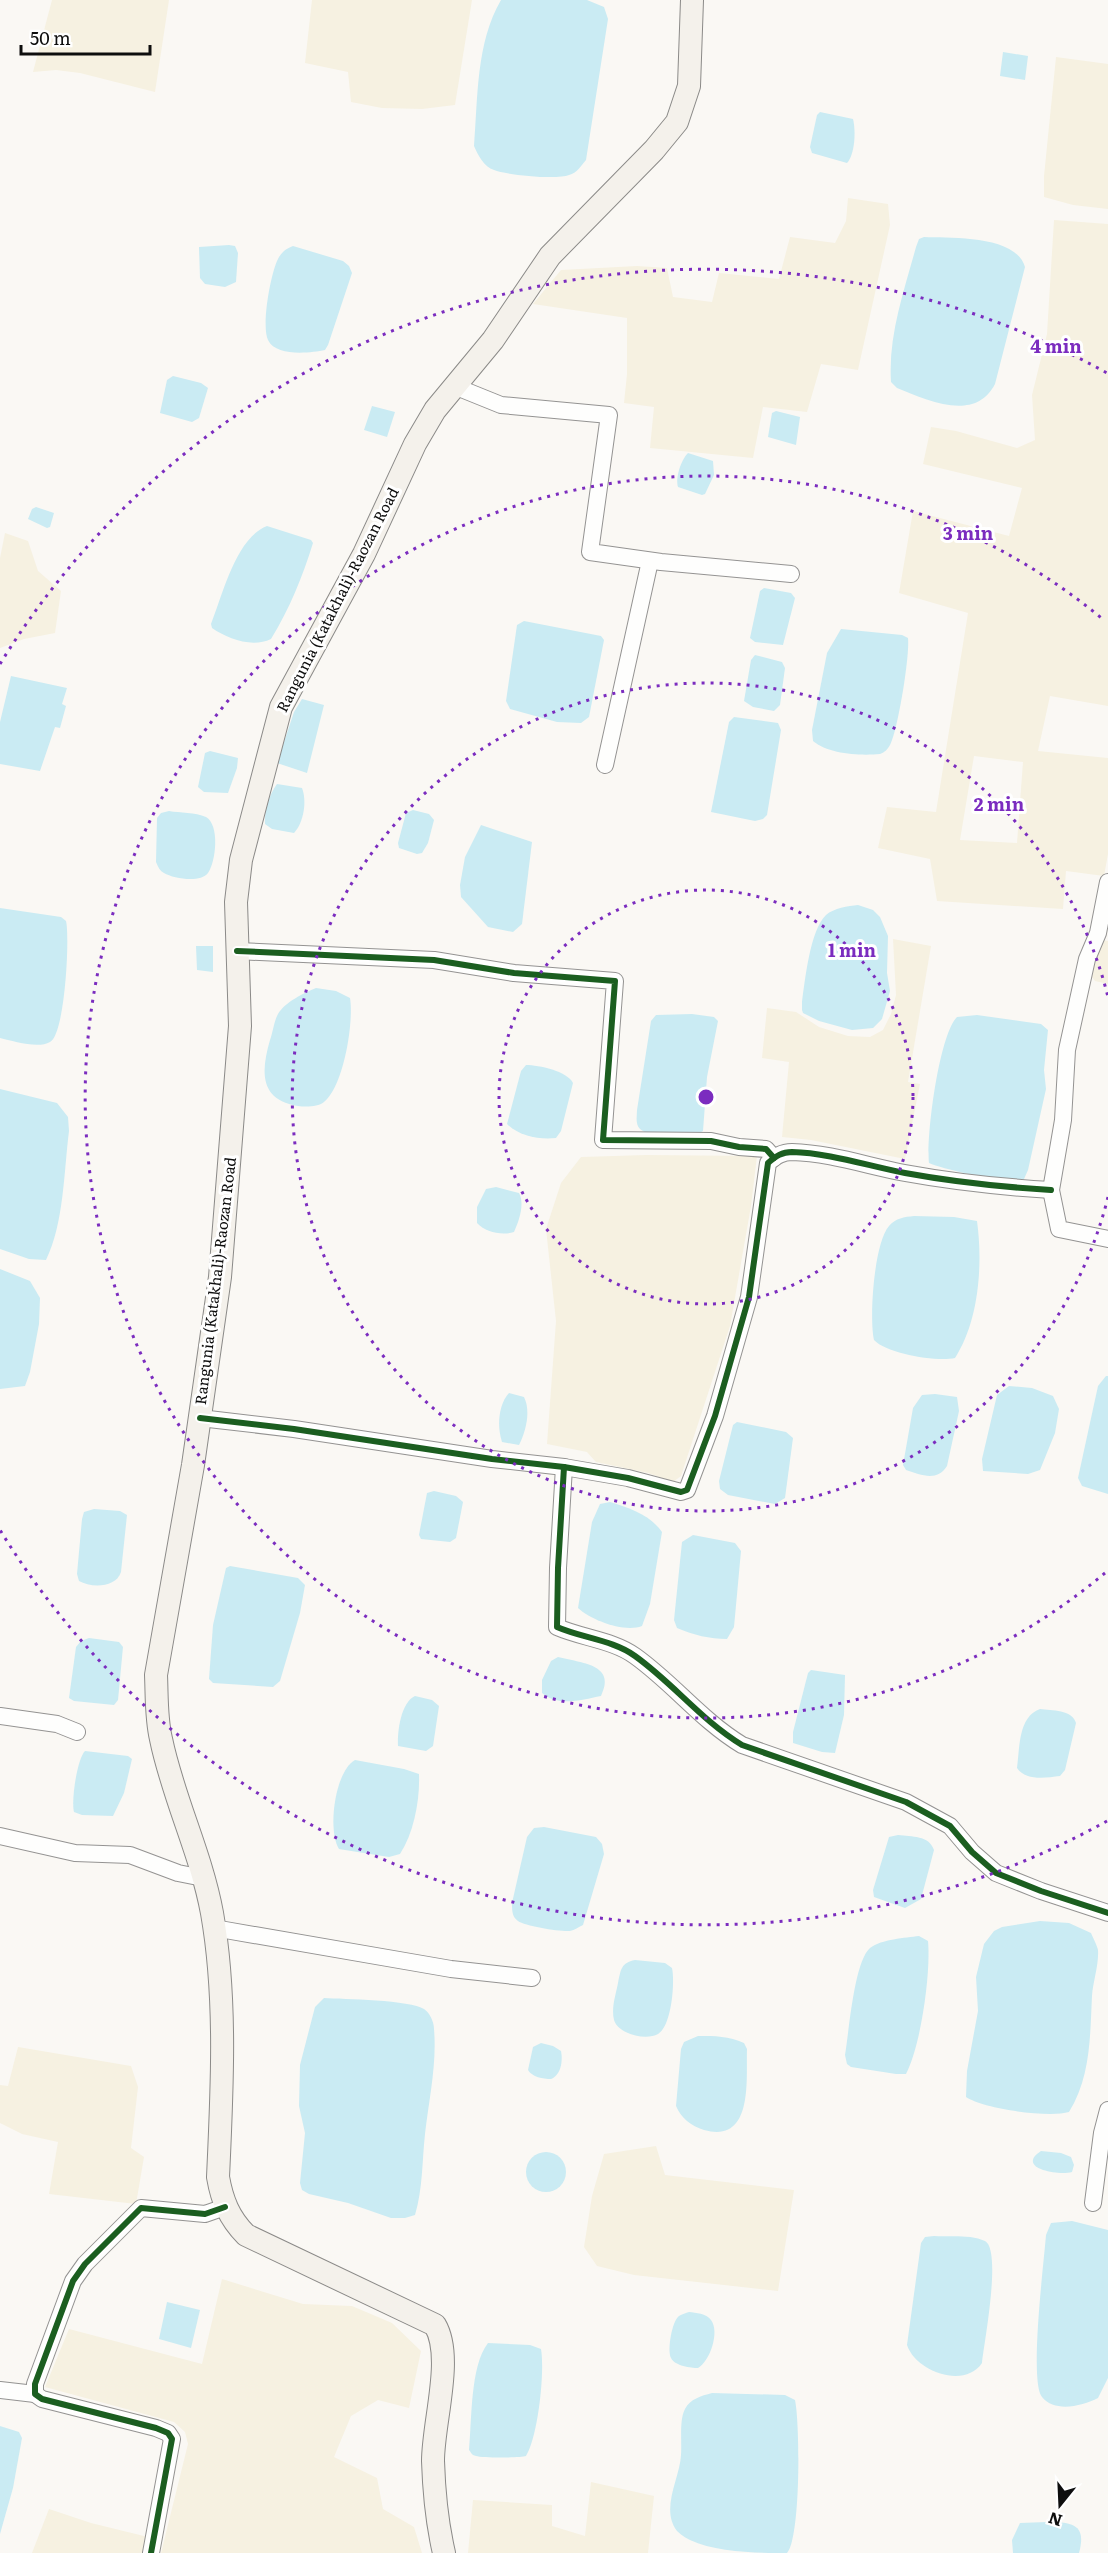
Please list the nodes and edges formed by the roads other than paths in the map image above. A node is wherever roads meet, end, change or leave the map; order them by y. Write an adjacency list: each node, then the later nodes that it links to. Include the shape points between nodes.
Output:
1 (692, 0): 2 (main road, Rangunia (Katakhali)-Raozan Road, via 689,86 677,122 550,256 493,340)
2 (454, 386): 3 (street, via 501,405 609,415 590,552); 8 (main road, Rangunia (Katakhali)-Raozan Road, via 415,444 364,554 281,707 241,860 236,902)
3 (650, 561): 4 (street); 5 (street)
4 (791, 574)
5 (606, 765)
6 (1108, 882): 7 (street)
7 (1103, 934): 10 (street, via 1087,959 1067,1050 1063,1120)
8 (237, 951): 9 (street, via 434,960 514,973 615,981 603,1140 711,1141 766,1149); 12 (main road, Rangunia (Katakhali)-Raozan Road, via 240,1026 228,1200)
9 (774, 1158): 10 (street, via 793,1152 957,1182); 13 (street, via 768,1163 749,1297 715,1416 687,1490 681,1492)
10 (1051, 1190): 11 (street, via 1059,1228)
11 (1108, 1239)
12 (200, 1418): 13 (street); 17 (main road, Rangunia (Katakhali)-Raozan Road, via 156,1675 160,1738)
13 (564, 1467): 18 (street, via 557,1627 633,1655 676,1689 717,1730 742,1745 906,1802 950,1826 996,1873)
14 (0, 1716): 15 (street, via 57,1724)
15 (77, 1732)
16 (0, 1836): 17 (street, via 75,1852 129,1855)
17 (203, 1878): 19 (main road, Rangunia (Katakhali)-Raozan Road)
18 (1108, 1913)
19 (214, 1928): 20 (street, via 451,1969); 23 (main road, Rangunia (Katakhali)-Raozan Road, via 221,2049 218,2177)
20 (532, 1978)
21 (1108, 2110): 22 (street)
22 (1093, 2203)
23 (225, 2207): 25 (street, via 205,2214 141,2208 73,2281 35,2384); 27 (main road, Rangunia (Katakhali)-Raozan Road, via 238,2228 258,2243 435,2325 444,2344 433,2460)
24 (0, 2390): 25 (street)
25 (35, 2394): 26 (street, via 168,2433 171,2448)
26 (151, 2553)
27 (444, 2553)

